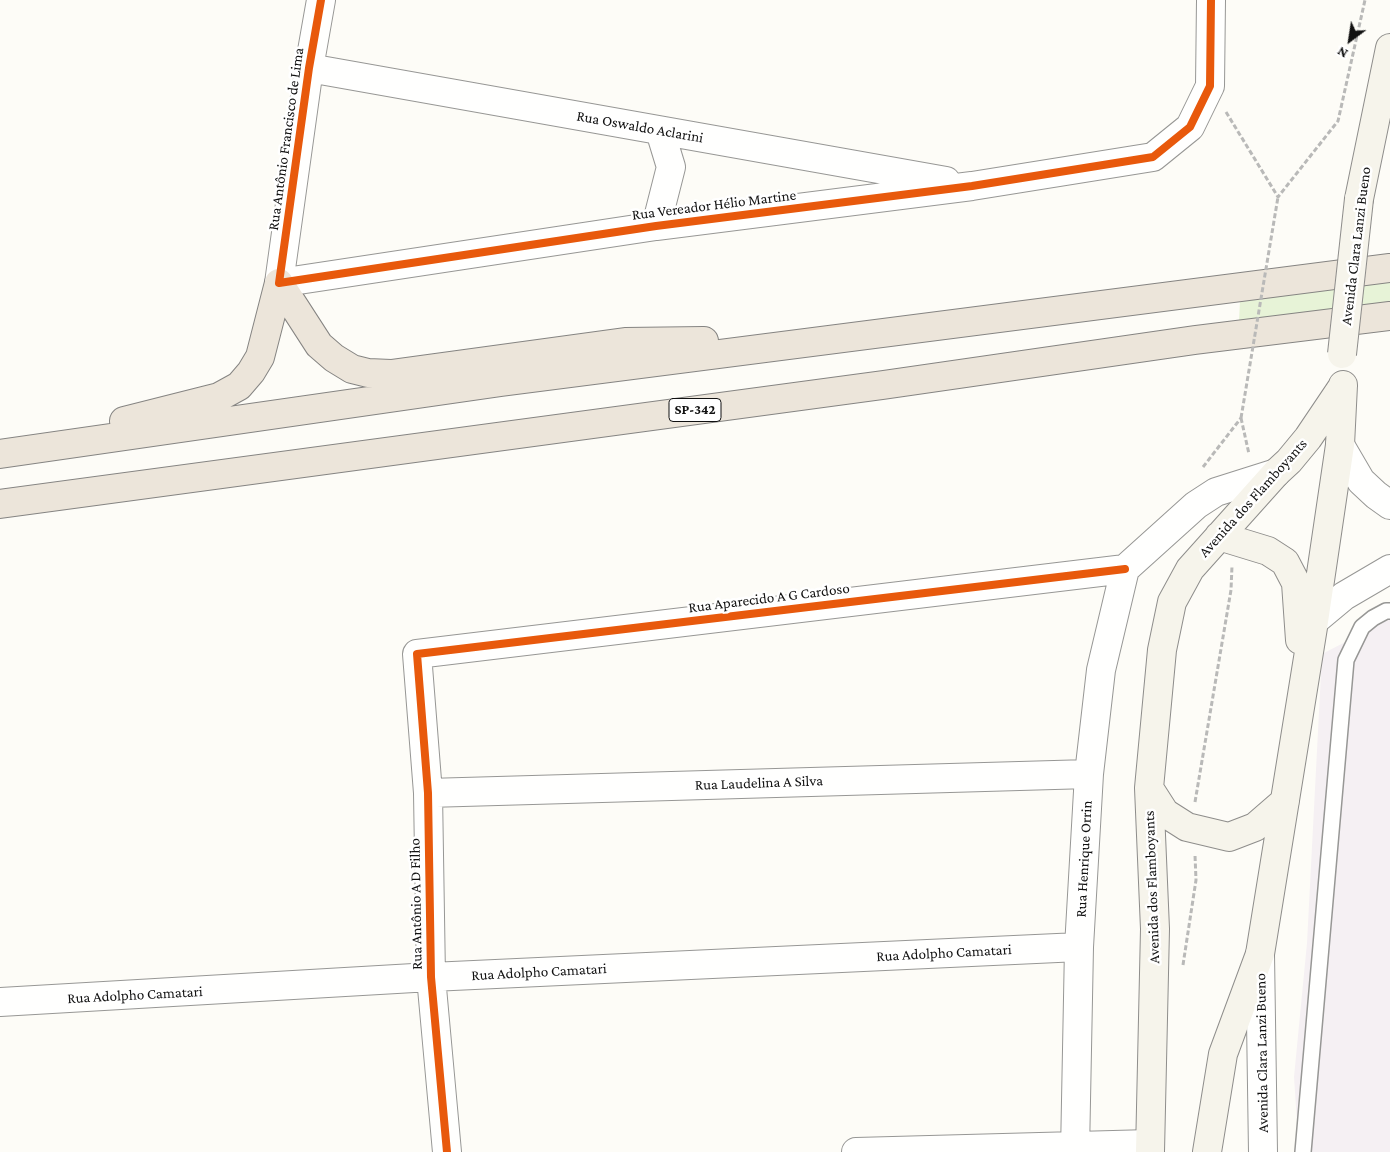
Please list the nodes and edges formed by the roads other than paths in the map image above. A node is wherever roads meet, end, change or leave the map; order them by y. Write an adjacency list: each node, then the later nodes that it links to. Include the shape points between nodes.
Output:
1 (320, 0): 4 (street, Rua Antônio Francisco de Lima)
2 (1211, 0): 6 (street, Rua Vereador Hélio Martine, via 1210,86 1190,127 1153,157)
3 (1390, 48): 12 (main road, Avenida Clara Lanzi Bueno, bridge, via 1359,199 1342,354)
4 (309, 68): 5 (street, Rua Oswaldo Aclarini); 9 (street, Rua Antônio Francisco de Lima)
5 (660, 131): 6 (street, Rua Oswaldo Aclarini); 7 (street, via 671,167)
6 (972, 186): 7 (street, Rua Vereador Hélio Martine)
7 (656, 226): 9 (street, Rua Vereador Hélio Martine)
8 (1390, 268): 11 (highway)
9 (279, 282): 11 (highway, via 320,345 352,369 368,373 391,374 625,342); 14 (highway, via 260,356 239,386 219,397)
10 (1390, 316): 16 (highway, SP-342)
11 (850, 338): 14 (highway, via 501,382)
12 (1343, 386): 13 (main road); 15 (main road, Avenida dos Flamboyants, via 1289,461)
13 (1340, 445): 17 (street, via 1362,480); 22 (main road)
14 (0, 453)
15 (1264, 477): 18 (main road, Avenida dos Flamboyants); 19 (street, via 1216,492 1196,505)
16 (0, 504)
17 (1390, 504)
18 (1226, 538): 24 (main road, via 1268,551 1285,562 1296,583); 26 (main road, Avenida dos Flamboyants, via 1190,568 1172,602 1162,650)
19 (1125, 569): 23 (street, Rua Aparecido A G Cardoso); 25 (street, Rua Henrique Orrin, via 1101,670)
20 (1390, 569): 22 (street, via 1344,596)
21 (1390, 611): 39 (lane, via 1362,627 1346,660)
22 (1314, 621): 24 (main road)
23 (417, 654): 27 (street, Rua Antônio A D Filho)
24 (1304, 682): 28 (main road)
25 (1089, 774): 27 (street, Rua Laudelina A Silva); 29 (street, Rua Henrique Orrin)
26 (1149, 788): 28 (main road, via 1165,813 1187,827 1229,837 1256,827); 33 (main road, Avenida dos Flamboyants, via 1155,929)
27 (428, 793): 31 (street, Rua Antônio A D Filho)
28 (1285, 801): 30 (main road)
29 (1079, 947): 31 (street, Rua Adolpho Camatari); 34 (street, Rua Henrique Orrin)
30 (1260, 954): 37 (main road, via 1223,1054); 38 (street, Avenida Clara Lanzi Bueno)
31 (431, 977): 32 (street, Rua Adolpho Camatari); 35 (street, Rua Antônio A D Filho)
32 (0, 1002)
33 (1150, 1148): 34 (street)
34 (1075, 1149): 36 (street)
35 (447, 1152)
36 (856, 1152)
37 (1207, 1152)
38 (1263, 1152)
39 (1303, 1152)

